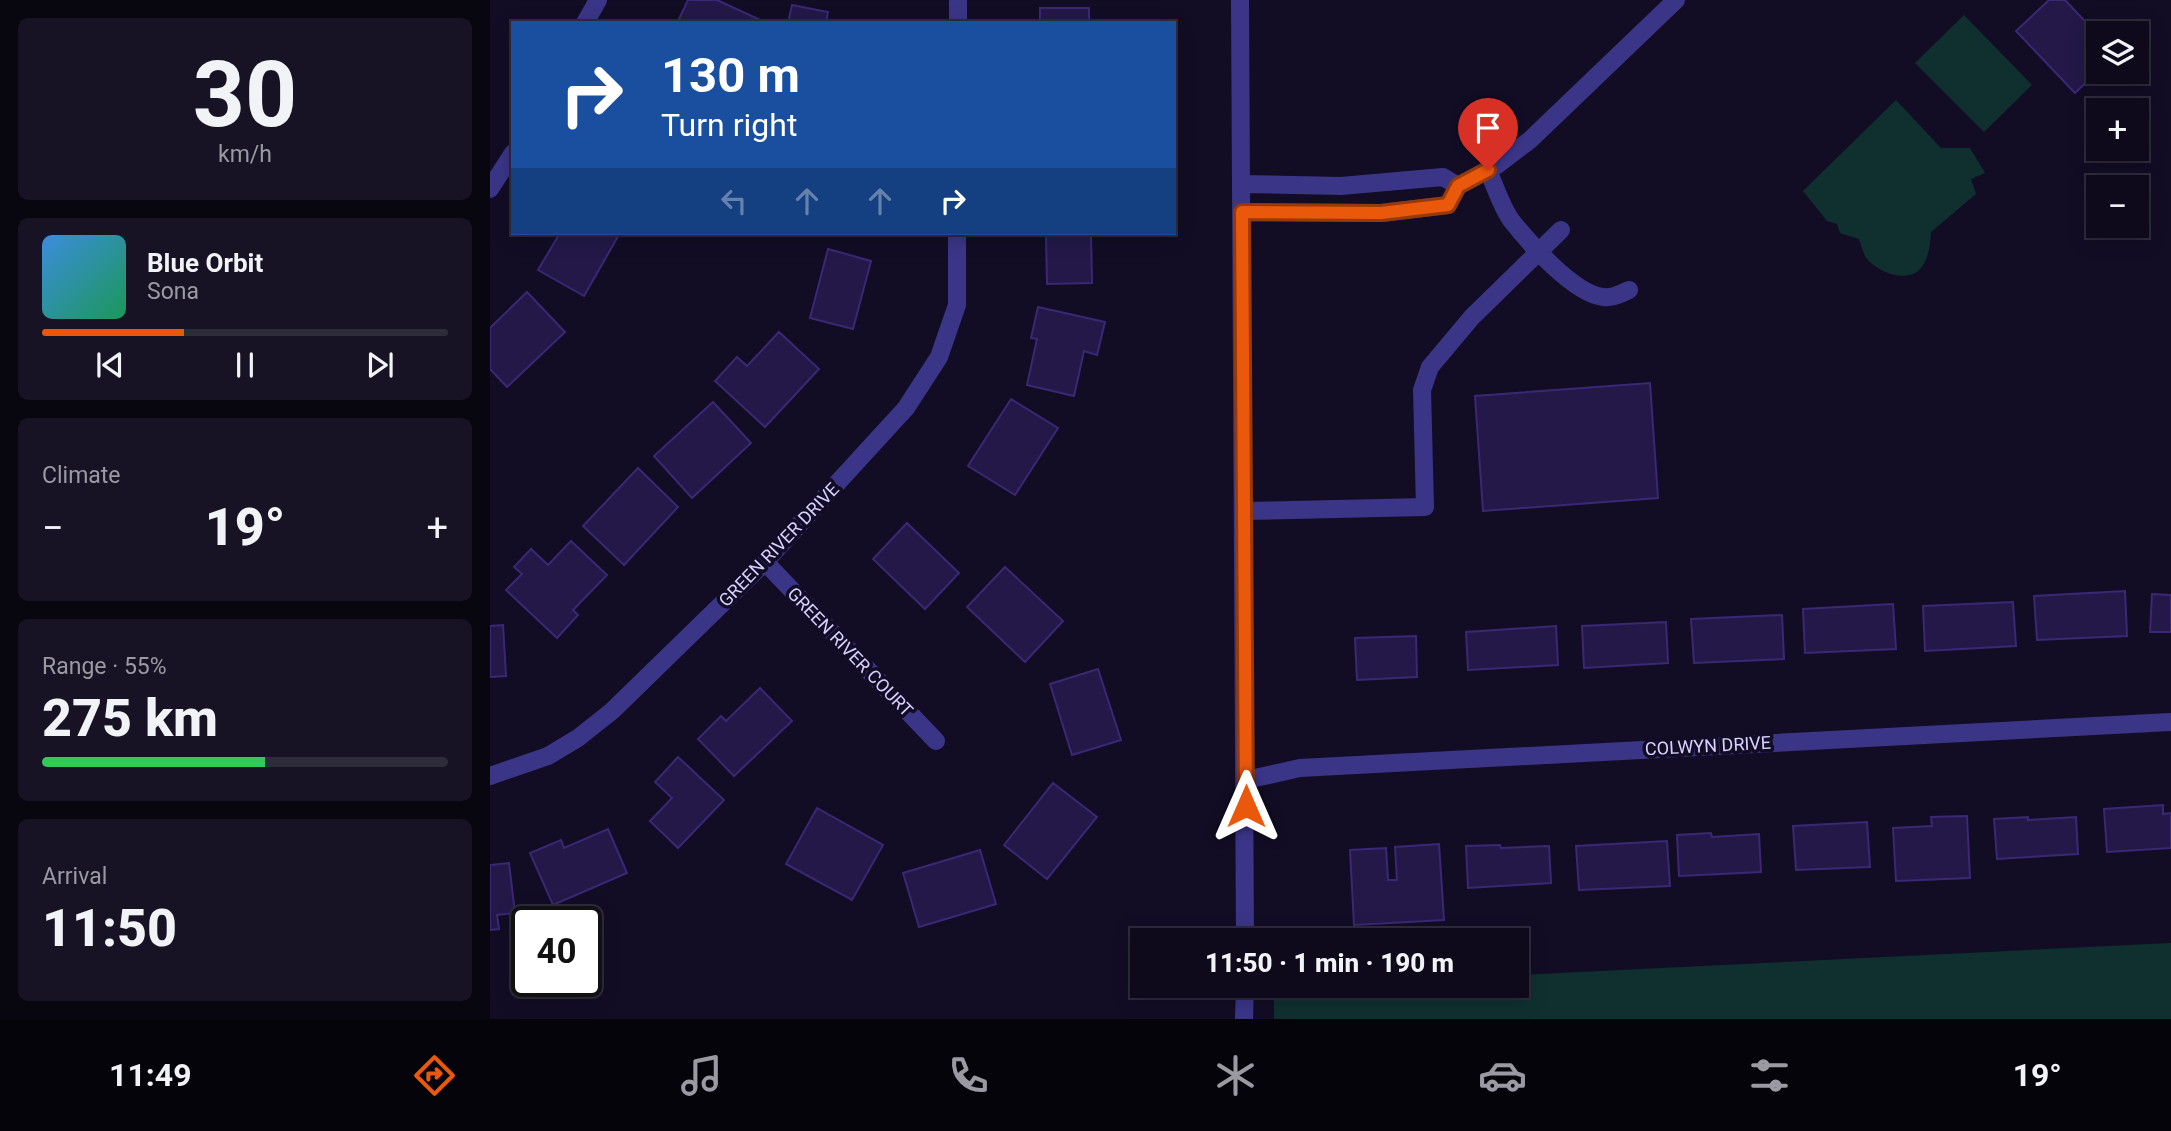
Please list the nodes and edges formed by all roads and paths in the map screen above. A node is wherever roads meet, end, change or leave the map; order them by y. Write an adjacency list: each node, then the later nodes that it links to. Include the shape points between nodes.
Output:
1 (598, 0): 5 (street)
2 (958, 0): 6 (street)
3 (1240, 0): 9 (street)
4 (1676, 0): 8 (street, via 1530,139)
5 (586, 21)
6 (958, 21)
7 (511, 156): 11 (street)
8 (1488, 170): 10 (street); 15 (street, via 1510,219)
9 (1241, 184): 10 (street, via 1341,186 1443,177); 12 (street)
10 (1458, 186): 12 (street, via 1448,205 1416,211)
11 (490, 189)
12 (1242, 212): 17 (street)
13 (1561, 230): 15 (street)
14 (957, 235): 18 (street, GREEN RIVER DRIVE, via 957,305 939,357 906,408)
15 (1538, 250): 16 (street, via 1582,289 1600,297); 17 (street, via 1430,367 1422,390 1425,507)
16 (1629, 290)
17 (1244, 511): 22 (street)
18 (765, 562): 20 (street, GREEN RIVER COURT); 21 (street, GREEN RIVER DRIVE, via 612,711 578,738 548,756)
19 (2171, 722): 22 (street, COLWYN DRIVE, via 1300,768)
20 (936, 741)
21 (490, 776)
22 (1246, 780): 23 (street)
23 (1245, 928)
24 (1245, 998): 25 (street)
25 (1244, 1019)

